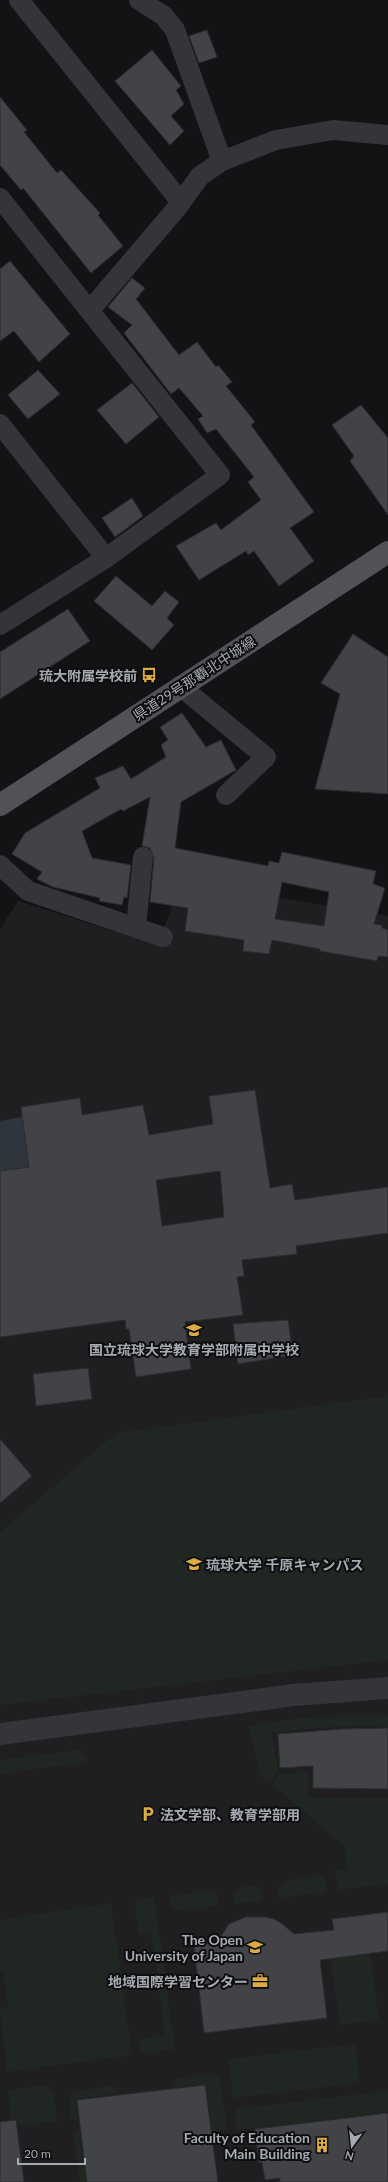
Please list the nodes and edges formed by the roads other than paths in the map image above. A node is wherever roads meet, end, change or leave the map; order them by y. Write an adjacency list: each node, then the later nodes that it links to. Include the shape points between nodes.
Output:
1 (19, 0): 6 (street)
2 (140, 0): 4 (street, via 164,16 175,30)
3 (388, 136): 4 (street, via 333,130 276,140)
4 (222, 161): 6 (street, via 200,176)
5 (0, 198): 7 (street)
6 (181, 202): 7 (street)
7 (90, 310): 10 (street, via 220,475)
8 (0, 424): 10 (street)
9 (387, 554): 12 (main road, 県道29号那覇北中城線)
10 (106, 558): 11 (street)
11 (0, 625)
12 (180, 686): 13 (street, via 266,757); 14 (main road, 県道29号那覇北中城線)
13 (226, 795)
14 (0, 805)
15 (143, 857): 17 (street)
16 (0, 865): 17 (street, via 28,891)
17 (136, 927): 18 (street)
18 (163, 937)
19 (388, 1688): 20 (street, via 294,1695)
20 (0, 1734)

